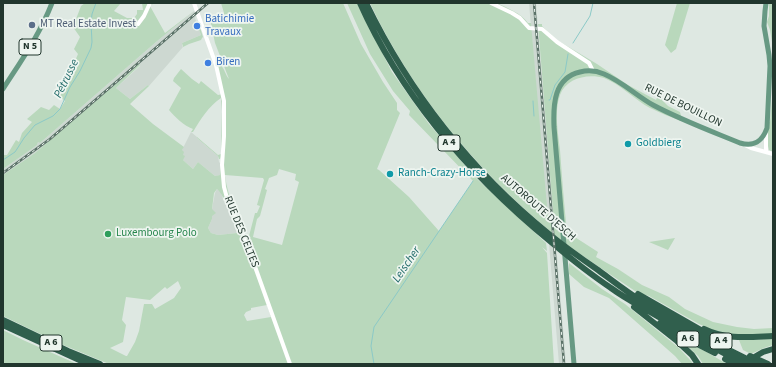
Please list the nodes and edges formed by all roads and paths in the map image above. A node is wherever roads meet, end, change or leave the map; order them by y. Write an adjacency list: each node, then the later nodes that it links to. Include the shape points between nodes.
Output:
1 (52, 3): 10 (main road, N 5, via 32,45)
2 (150, 3): 8 (street)
3 (194, 3): 25 (street, RUE DES CELTES, via 216,65 223,95 224,187)
4 (360, 3): 16 (highway, AUTOROUTE D'ESCH / A 4, via 400,76 453,148 521,217)
5 (366, 3): 15 (highway, AUTOROUTE D'ESCH / A 4, via 410,81 434,115 489,179 549,234)
6 (491, 3): 9 (street, RUE DE BOUILLON, via 520,18 529,28 542,29 588,62)
7 (766, 3): 11 (main road, via 764,26 770,66)
8 (138, 24)
9 (593, 71): 12 (main road, RUE DE BOUILLON, via 613,78 653,105); 26 (main road, via 578,72 565,79 559,88 554,112)
10 (3, 89)
11 (767, 128): 12 (main road, via 763,138 752,145); 13 (street)
12 (745, 145): 13 (street, RUE DE BOUILLON)
13 (766, 152): 14 (street, RUE DE BOUILLON)
14 (773, 154)
15 (619, 285): 18 (highway, A 4); 30 (highway, AUTOROUTE D'ESCH / A 4, via 683,325)
16 (611, 289): 17 (highway, A 6); 29 (highway, AUTOROUTE D'ESCH / A 4)
17 (641, 313): 27 (highway, A 6, via 677,341); 28 (highway, A 6)
18 (676, 315): 21 (highway, A 4, via 711,332 726,336); 31 (highway, A 4, via 729,346)
19 (3, 320): 24 (highway, A 6)
20 (3, 325): 23 (highway, A 6)
21 (773, 336)
22 (773, 349): 29 (highway)
23 (88, 364)
24 (100, 364)
25 (290, 364)
26 (574, 364)
27 (698, 364)
28 (735, 364)
29 (744, 364)
30 (757, 364)
31 (768, 364)

